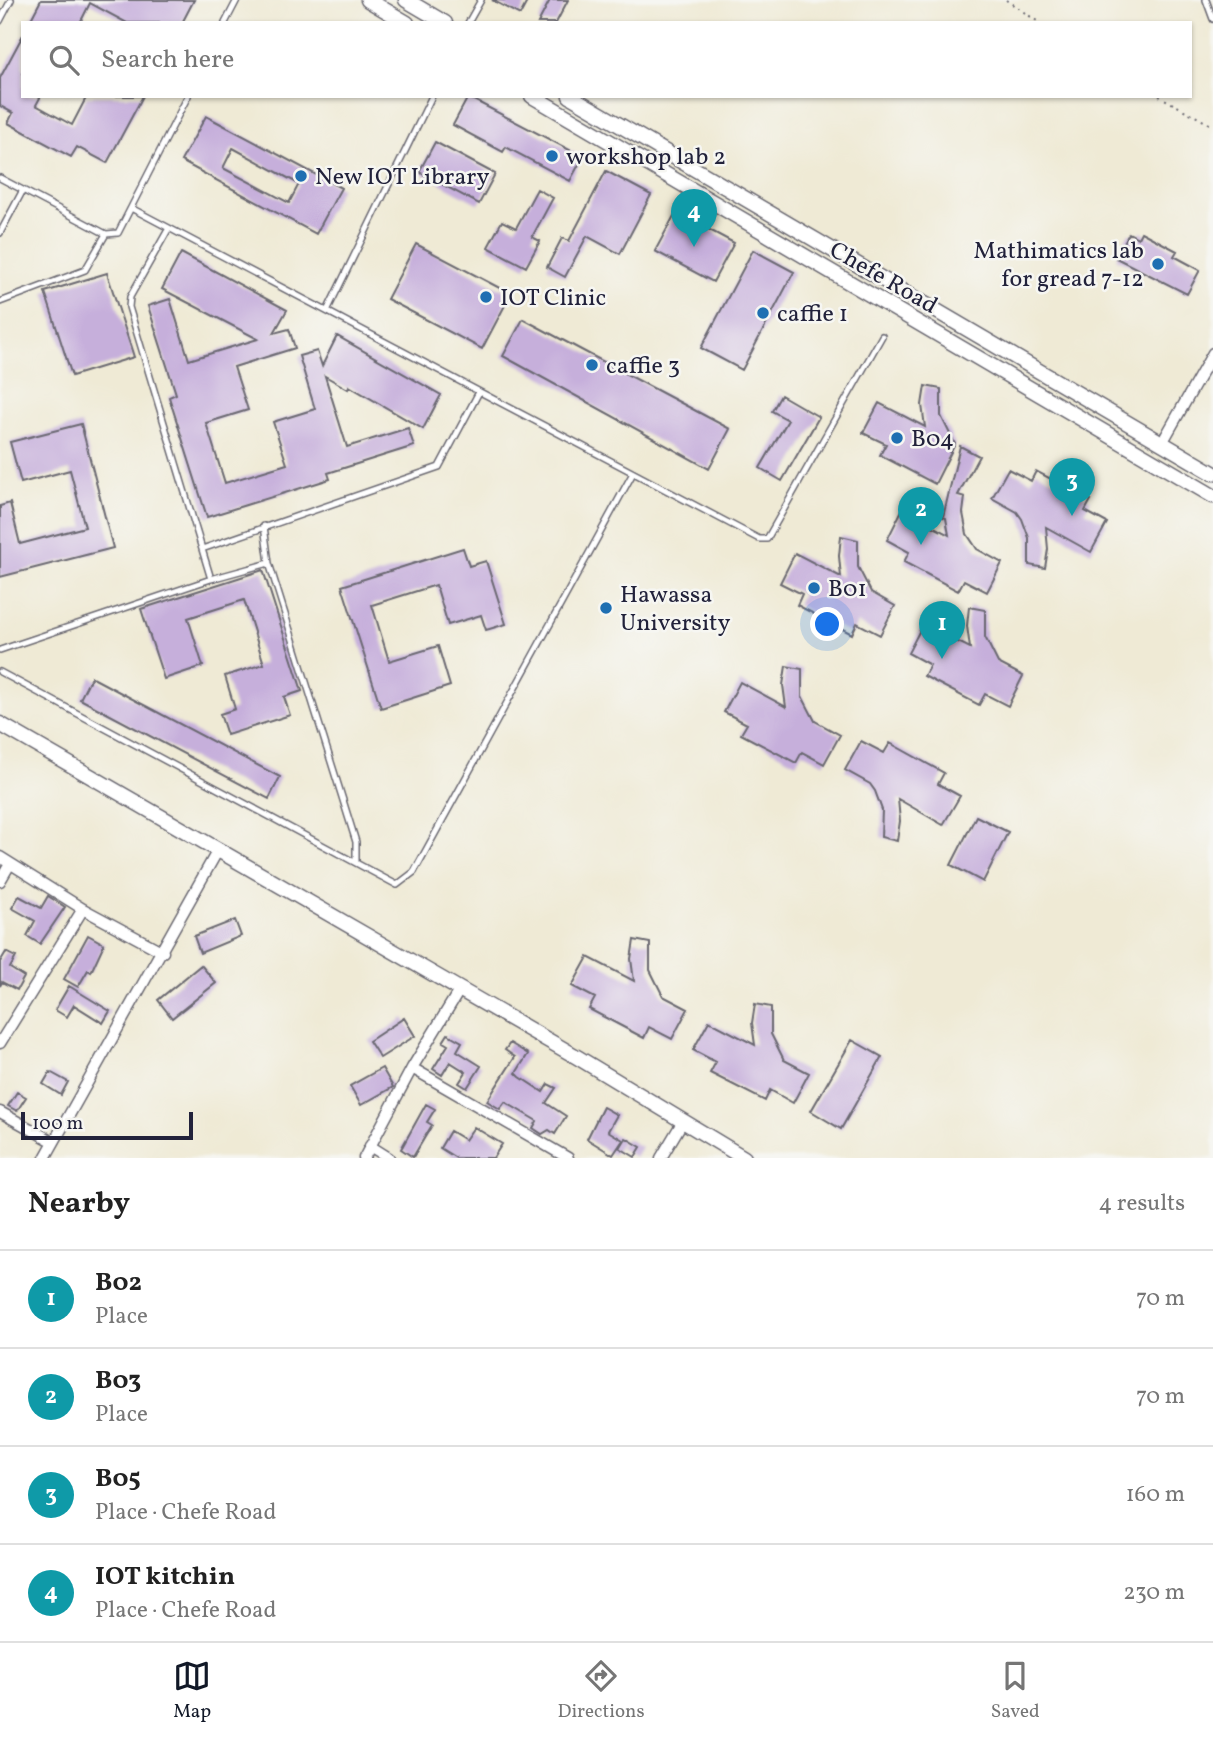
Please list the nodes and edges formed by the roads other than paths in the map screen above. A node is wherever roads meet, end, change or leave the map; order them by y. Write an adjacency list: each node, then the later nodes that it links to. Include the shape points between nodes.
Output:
1 (11, 0): 8 (lane)
2 (237, 0): 9 (lane)
3 (368, 0): 10 (street)
4 (406, 0): 11 (street)
5 (481, 0): 12 (lane)
6 (1206, 0): 7 (lane)
7 (1213, 19)
8 (0, 21)
9 (226, 21)
10 (404, 21)
11 (442, 21)
12 (469, 21)
13 (187, 98): 19 (lane)
14 (431, 98): 24 (lane)
15 (535, 98): 31 (street, Chefe Road)
16 (573, 98): 28 (street, Chefe Road)
17 (0, 178): 18 (lane)
18 (23, 190): 21 (lane); 22 (lane)
19 (131, 208): 20 (lane); 22 (lane, via 118,233)
20 (169, 228): 24 (lane); 33 (lane, via 130,297 129,307)
21 (0, 233)
22 (106, 234): 23 (lane, via 85,270)
23 (0, 302)
24 (327, 311): 27 (lane)
25 (882, 336): 29 (lane, via 767,539 759,540)
26 (1213, 353): 28 (street)
27 (479, 392): 29 (lane); 32 (lane, via 439,467)
28 (1162, 443): 30 (street, Chefe Road)
29 (633, 473): 41 (lane, via 414,872 397,885)
30 (1213, 473)
31 (1213, 496)
32 (264, 526): 33 (lane); 34 (lane)
33 (202, 549): 35 (lane)
34 (270, 563): 35 (lane); 41 (lane, via 356,842)
35 (211, 579): 36 (lane)
36 (0, 650)
37 (0, 672): 41 (lane)
38 (0, 724): 39 (street)
39 (218, 850): 44 (street); 45 (street)
40 (5, 860): 42 (street); 43 (street)
41 (356, 862)
42 (0, 881)
43 (82, 909): 44 (street); 46 (street)
44 (163, 952): 50 (street)
45 (460, 989): 47 (street); 49 (street)
46 (0, 1043)
47 (412, 1068): 51 (street); 55 (street)
48 (0, 1112): 50 (street)
49 (683, 1121): 56 (street); 57 (street)
50 (54, 1142): 52 (street)
51 (370, 1146): 53 (street); 54 (street)
52 (45, 1158)
53 (364, 1158)
54 (389, 1158)
55 (568, 1158)
56 (661, 1158)
57 (744, 1158)

